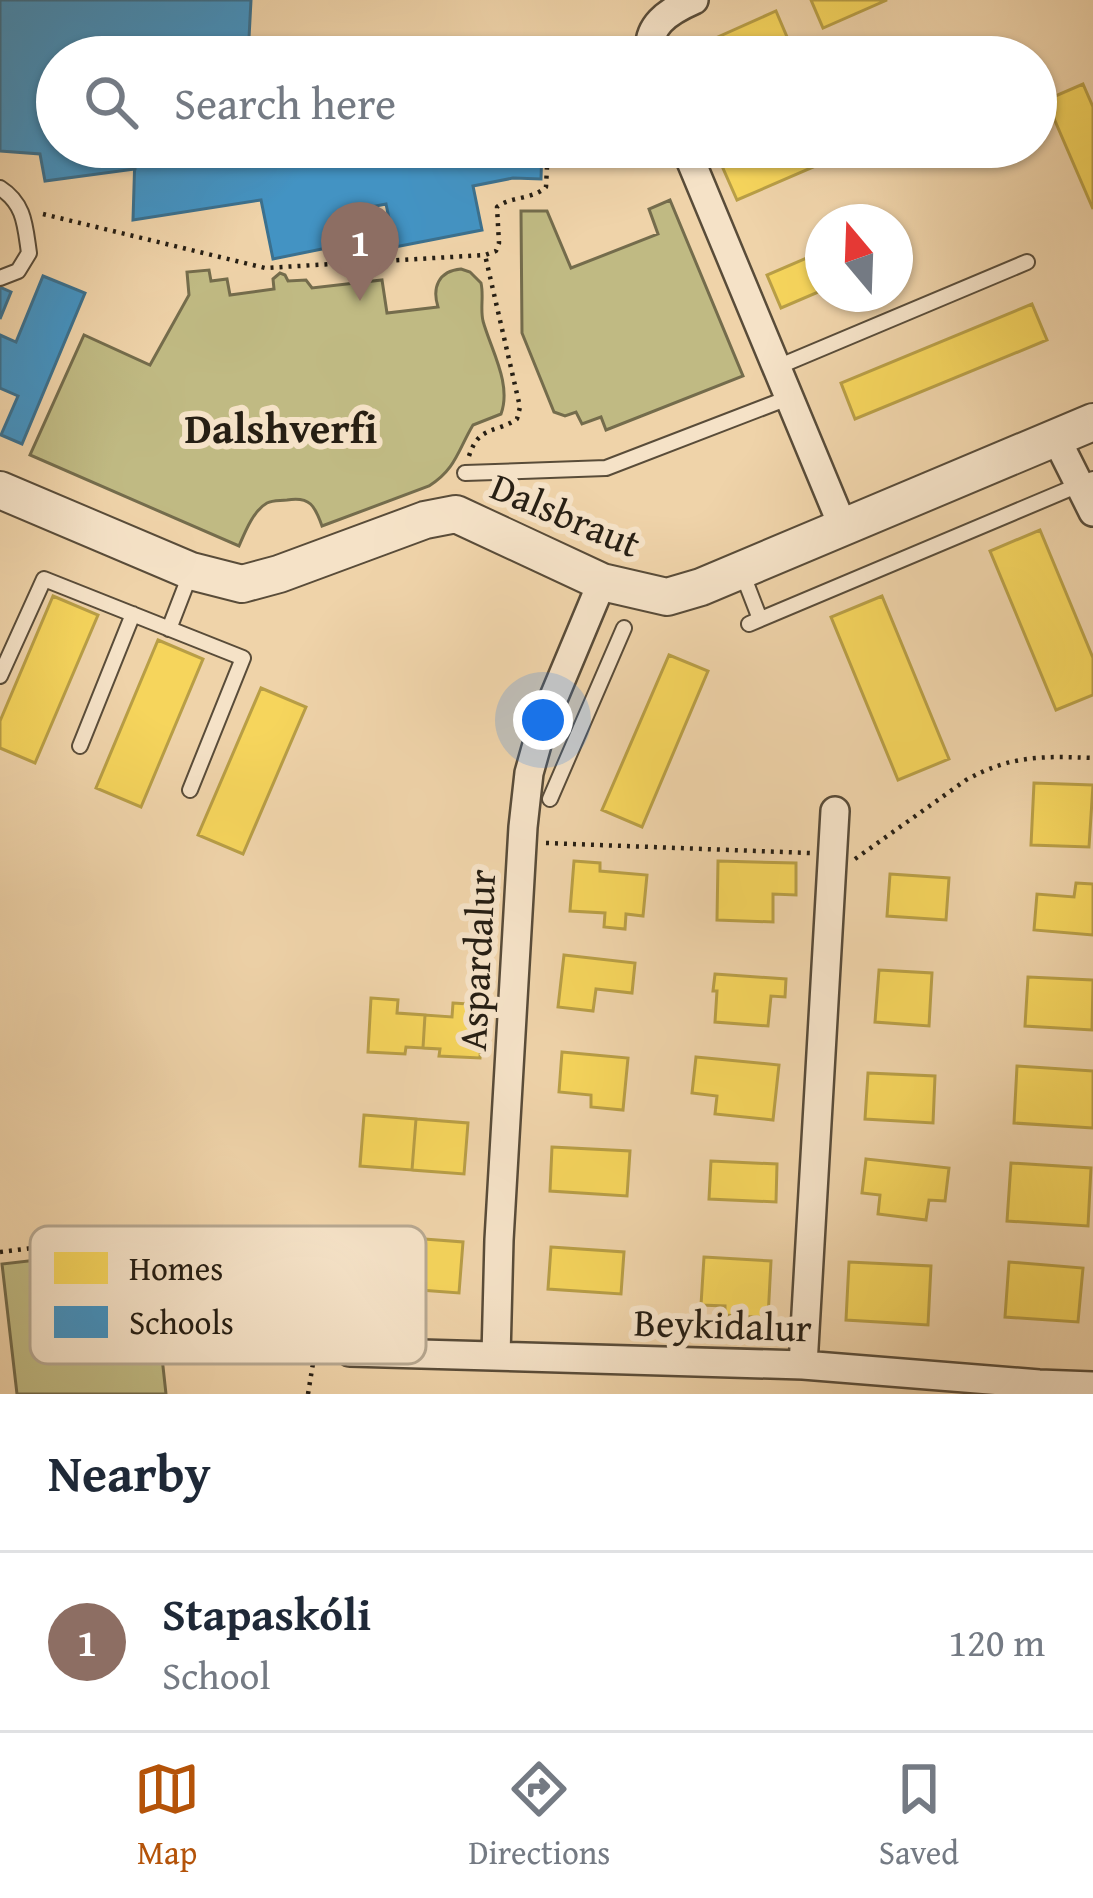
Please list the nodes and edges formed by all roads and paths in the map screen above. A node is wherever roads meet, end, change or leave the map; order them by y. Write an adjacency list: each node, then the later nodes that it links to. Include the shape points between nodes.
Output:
1 (694, 0): 2 (street)
2 (652, 36)
3 (547, 168): 7 (path, via 540,193 497,207 499,243)
4 (694, 168): 10 (street)
5 (0, 188): 6 (lane)
6 (21, 209): 7 (path, via 265,268); 9 (lane, via 29,253 18,271)
7 (485, 255): 14 (path, via 520,407 508,426 475,440)
8 (1027, 262): 10 (lane)
9 (0, 278)
10 (776, 368): 11 (street)
11 (788, 398): 14 (lane, via 605,468); 18 (street)
12 (1093, 422): 13 (street, Dalsbraut)
13 (1056, 437): 15 (street); 18 (street, Dalsbraut)
14 (465, 473)
15 (1086, 482): 17 (street); 19 (lane, via 755,622)
16 (0, 490): 20 (street, Dalsbraut)
17 (1093, 512)
18 (843, 527): 19 (street, Dalsbraut)
19 (741, 570): 21 (street, Dalsbraut, via 667,597)
20 (191, 571): 21 (street, Dalsbraut, via 242,584 456,514); 24 (lane)
21 (602, 582): 26 (street, Aspardalur)
22 (133, 614): 24 (lane); 25 (lane, via 44,579); 28 (lane)
23 (625, 628): 27 (lane)
24 (169, 629): 30 (lane, via 243,658)
25 (0, 676)
26 (559, 684): 27 (lane); 33 (street, Aspardalur, via 529,773)
27 (593, 700): 31 (lane)
28 (80, 746)
29 (1093, 758): 34 (path, via 1036,756 983,770 860,858)
30 (190, 790)
31 (550, 799)
32 (835, 811): 34 (street)
33 (522, 842): 34 (path); 38 (street, Aspardalur)
34 (832, 860): 40 (street)
35 (30, 1248): 36 (path)
36 (0, 1252)
37 (426, 1354): 38 (street, Beykidalur)
38 (496, 1356): 40 (street, Beykidalur)
39 (313, 1364): 42 (path)
40 (803, 1365): 41 (street, Beykidalur)
41 (1093, 1386)
42 (308, 1394)

